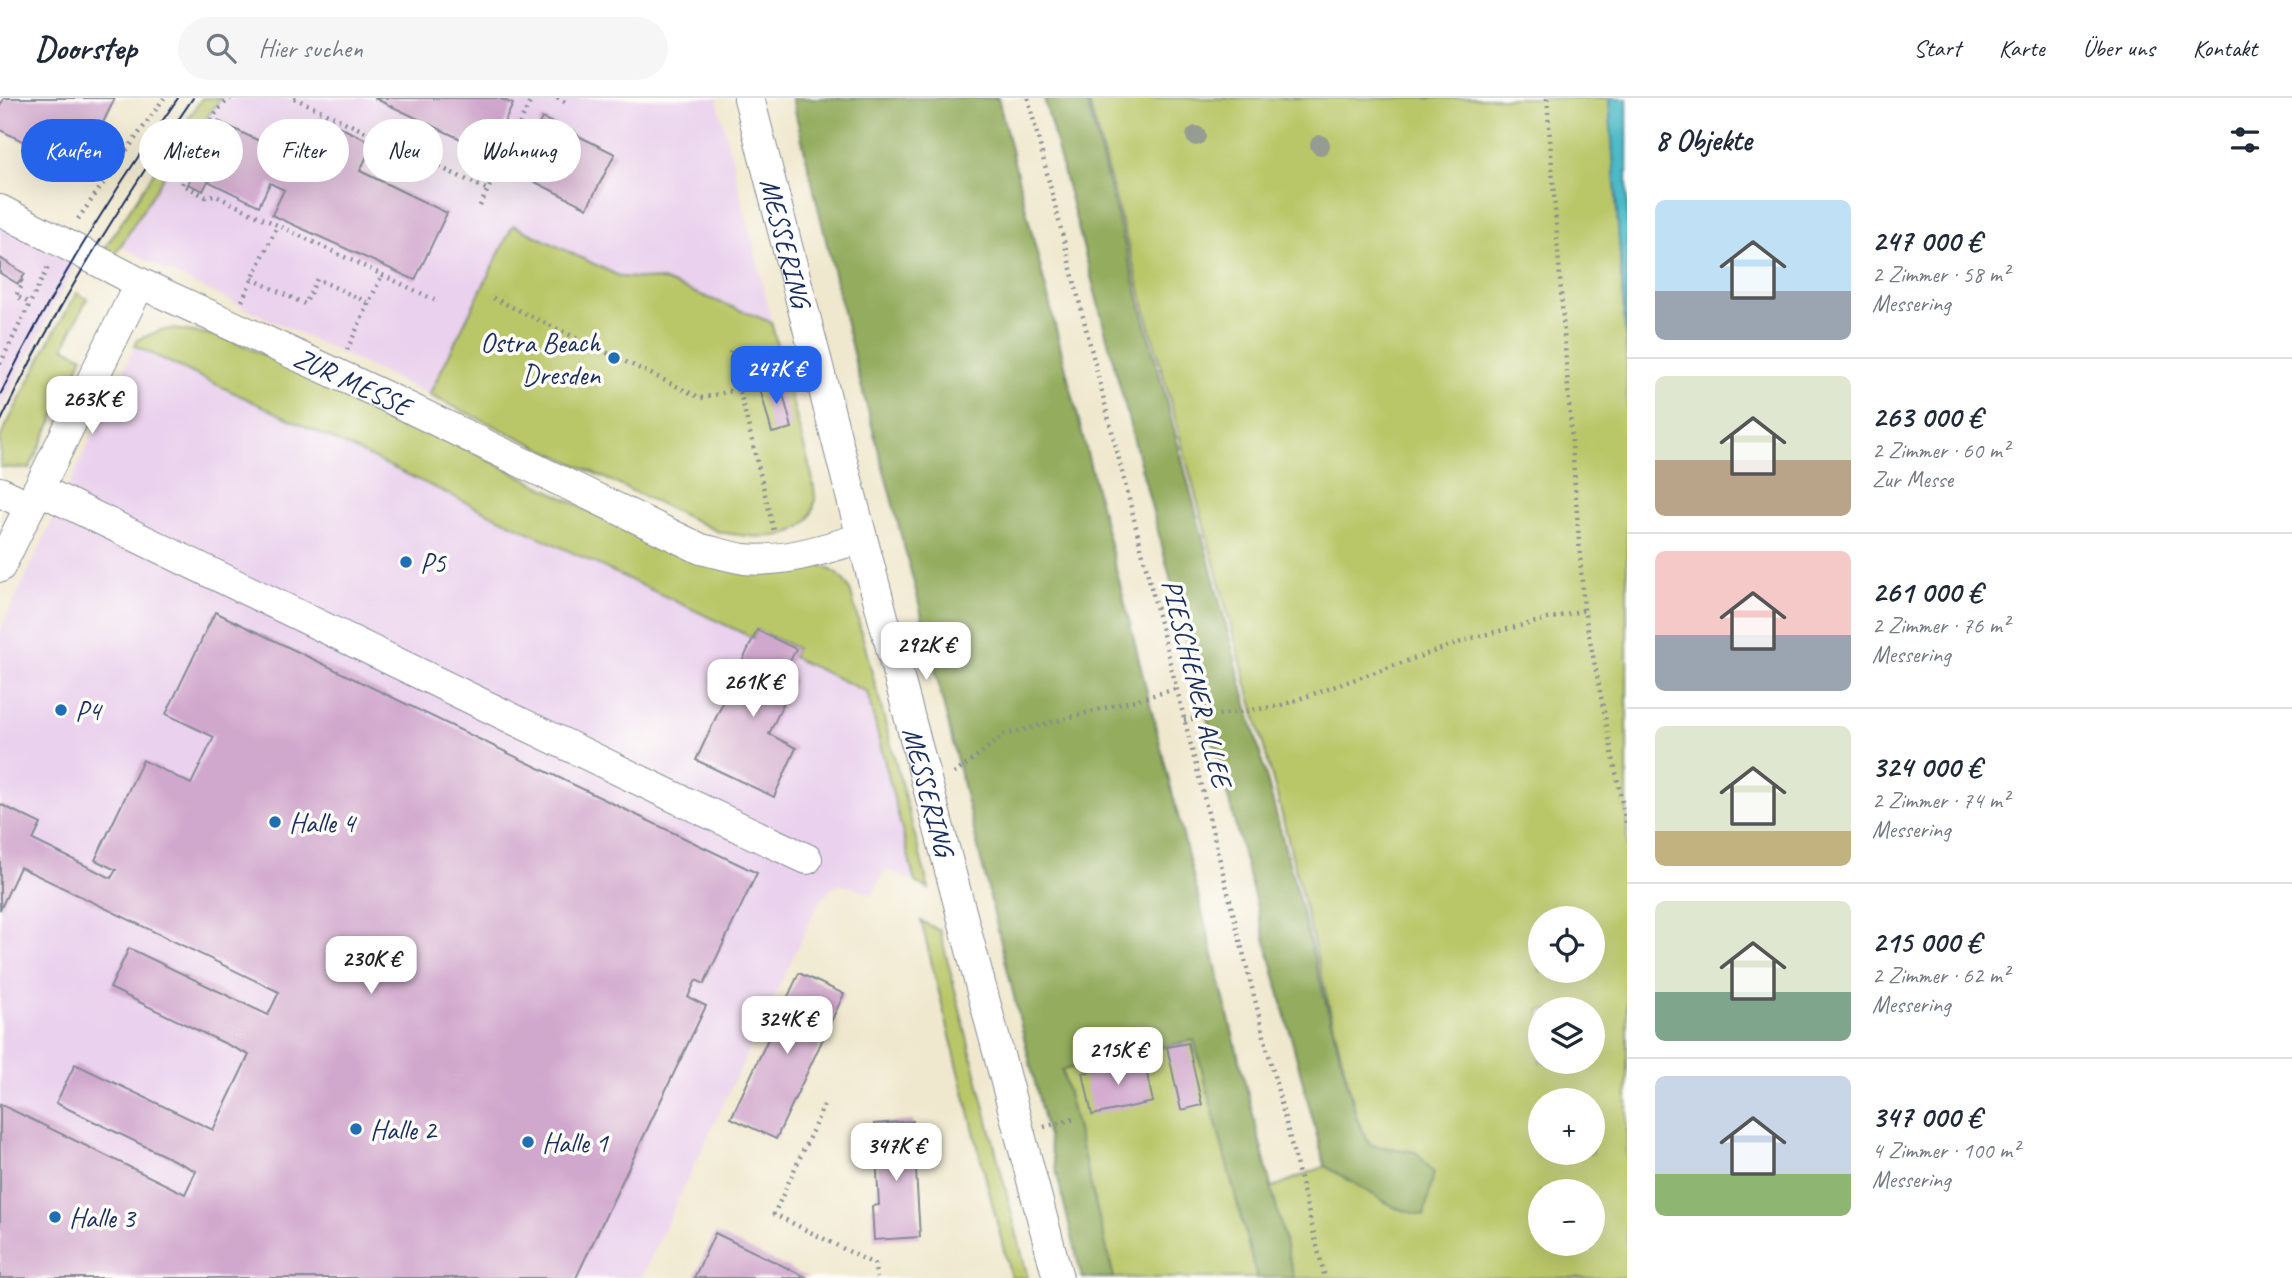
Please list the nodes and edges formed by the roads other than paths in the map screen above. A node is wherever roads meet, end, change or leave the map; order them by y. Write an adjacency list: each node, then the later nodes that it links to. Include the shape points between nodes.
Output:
1 (750, 98): 6 (street, MESSERING)
2 (0, 210): 3 (street, ZUR MESSE)
3 (140, 283): 5 (street); 6 (street, ZUR MESSE, via 701,549 744,559 781,557)
4 (0, 492): 5 (street)
5 (34, 498): 7 (street); 8 (street)
6 (862, 538): 9 (street, MESSERING)
7 (0, 567)
8 (807, 859)
9 (1058, 1278)

